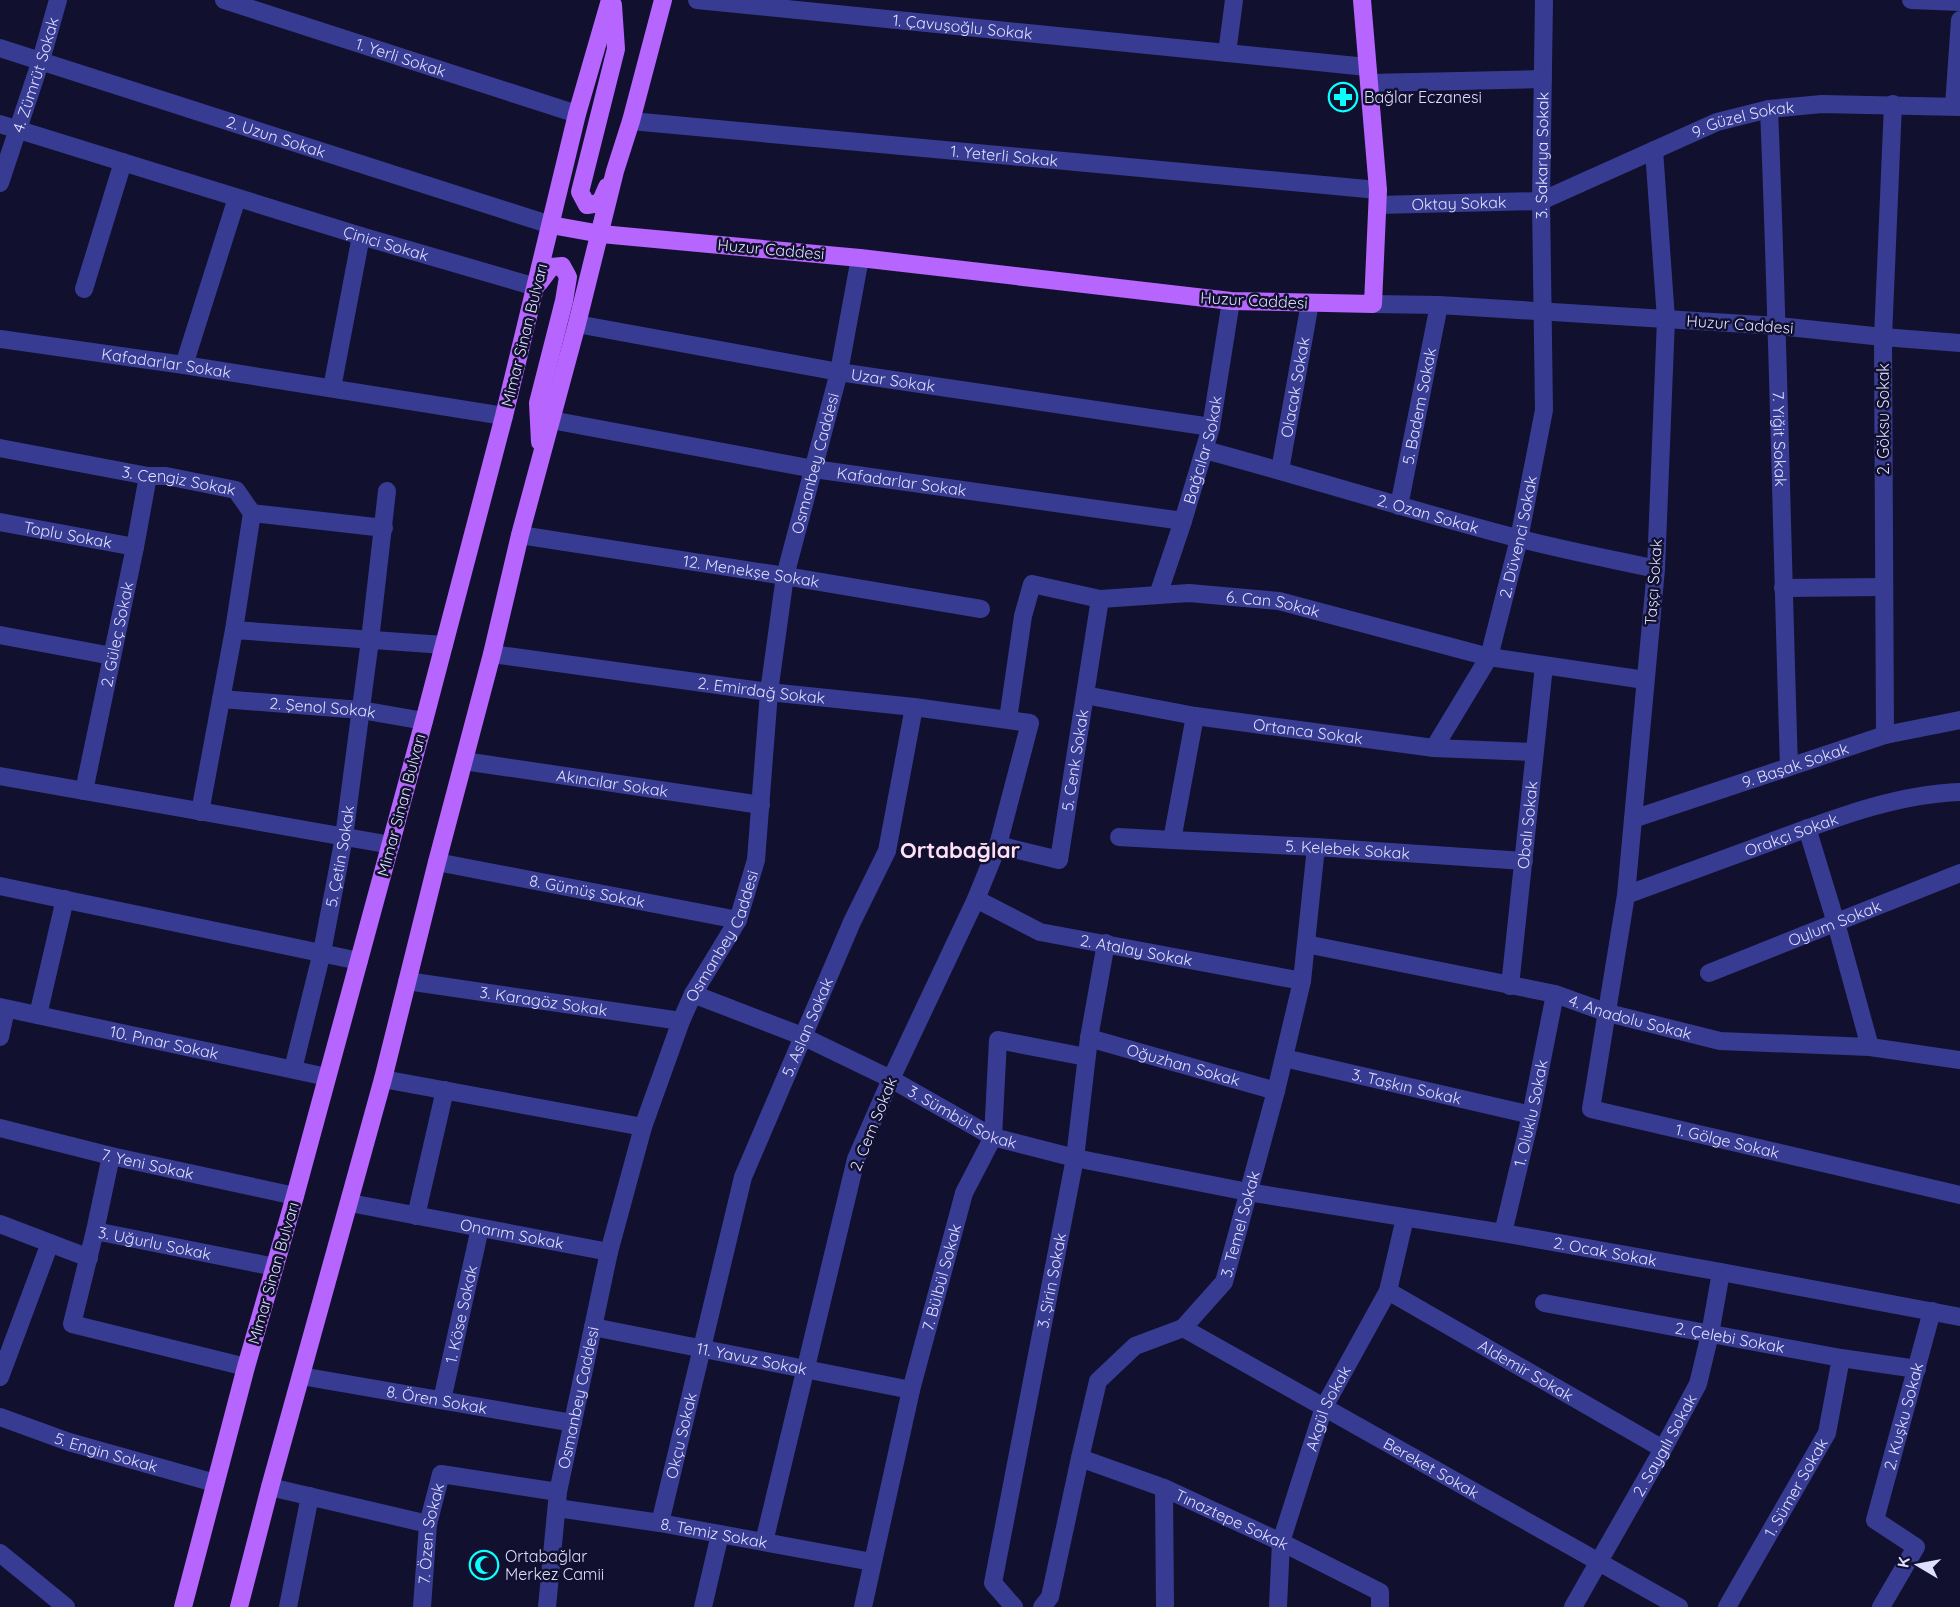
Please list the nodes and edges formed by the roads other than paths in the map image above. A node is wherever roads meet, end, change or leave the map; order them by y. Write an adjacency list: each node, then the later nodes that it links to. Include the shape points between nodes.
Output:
1 (58, 0): 14 (street, 4. Zümrüt Sokak)
2 (224, 0): 20 (street, 1. Yerli Sokak)
3 (611, 0): 20 (main road, Mimar Sinan Bulvarı); 25 (main road, via 616,49 580,192 587,205 600,202)
4 (663, 0): 21 (main road)
5 (697, 0): 13 (street, 1. Çavuşoğlu Sokak)
6 (1233, 0): 13 (street)
7 (1362, 0): 15 (main road)
8 (1544, 0): 16 (street, 3. Sakarya Sokak)
9 (1911, 0): 10 (street)
10 (1960, 2)
11 (1960, 20): 18 (street)
12 (0, 48): 14 (street, 2. Uzun Sokak)
13 (1227, 53): 15 (street, 1. Çavuşoğlu Sokak)
14 (41, 60): 22 (street, 4. Zümrüt Sokak); 30 (street, 2. Uzun Sokak)
15 (1368, 75): 16 (street, 1. Çavuşoğlu Sokak); 28 (main road)
16 (1543, 78): 29 (street, 3. Sakarya Sokak)
17 (1893, 104): 18 (street, 9. Güzel Sokak); 19 (street, 9. Güzel Sokak); 44 (street, 2. Göksu Sokak)
18 (1957, 106)
19 (1769, 109): 23 (street, 9. Güzel Sokak, via 1717,122); 43 (street, 7. Yiğit Sokak)
20 (577, 114): 30 (main road, Mimar Sinan Bulvarı)
21 (631, 121): 25 (main road); 28 (street, 1. Yeterli Sokak)
22 (9, 126): 24 (street, Çinici Sokak); 26 (street, 4. Zümrüt Sokak)
23 (1654, 150): 29 (street, 9. Güzel Sokak); 41 (street, Taşçı Sokak)
24 (123, 162): 27 (street, Çinici Sokak); 35 (street)
25 (615, 171): 31 (main road)
26 (0, 183)
27 (237, 198): 32 (street, Çinici Sokak); 47 (street)
28 (1378, 198): 29 (street, Oktay Sokak); 38 (main road)
29 (1541, 201): 40 (street, 3. Sakarya Sokak)
30 (551, 225): 31 (main road, Huzur Caddesi); 34 (main road, Mimar Sinan Bulvarı)
31 (601, 234): 33 (main road, Huzur Caddesi); 42 (main road)
32 (361, 236): 34 (street, Çinici Sokak); 49 (street)
33 (860, 258): 36 (main road, Huzur Caddesi); 48 (street, Osmanbey Caddesi)
34 (536, 287): 50 (main road, Mimar Sinan Bulvarı); 55 (main road, via 551,267 562,266 568,277 538,403)
35 (84, 289)
36 (1231, 301): 37 (main road, Huzur Caddesi); 52 (street, Bağcılar Sokak)
37 (1310, 303): 38 (main road, Huzur Caddesi); 57 (street, Olacak Sokak)
38 (1373, 304): 39 (street, Huzur Caddesi)
39 (1439, 305): 40 (street, Huzur Caddesi); 60 (street, 5. Badem Sokak)
40 (1543, 312): 41 (street, Huzur Caddesi); 66 (street, 2. Düvenci Sokak, via 1544,410)
41 (1665, 319): 43 (street, Huzur Caddesi); 68 (street, Taşçı Sokak)
42 (577, 324): 48 (street, Uzar Sokak); 51 (main road)
43 (1778, 326): 44 (street, Huzur Caddesi); 71 (street, 7. Yiğit Sokak)
44 (1883, 337): 46 (street, Huzur Caddesi); 70 (street, 2. Göksu Sokak)
45 (0, 339): 47 (street, Kafadarlar Sokak)
46 (1960, 343)
47 (184, 365): 49 (street, Kafadarlar Sokak)
48 (839, 372): 52 (street, Uzar Sokak); 56 (street, Osmanbey Caddesi)
49 (332, 388): 50 (street, Kafadarlar Sokak)
50 (504, 416): 78 (main road, Mimar Sinan Bulvarı)
51 (551, 420): 55 (main road); 56 (street, Kafadarlar Sokak)
52 (1211, 427): 54 (street, Bağcılar Sokak)
53 (0, 448): 58 (street, 3. Cengiz Sokak)
54 (1205, 450): 57 (street, 2. Ozan Sokak); 63 (street, Bağcılar Sokak)
55 (540, 459): 65 (main road)
56 (814, 469): 63 (street, Kafadarlar Sokak); 69 (street, Osmanbey Caddesi)
57 (1280, 470): 60 (street, 2. Ozan Sokak)
58 (148, 476): 61 (street, 3. Cengiz Sokak, via 236,490); 67 (street, 2. Güleç Sokak)
59 (387, 491): 64 (street)
60 (1398, 506): 66 (street, 2. Ozan Sokak)
61 (252, 513): 64 (street, 3. Cengiz Sokak); 75 (street)
62 (0, 522): 67 (street, Toplu Sokak)
63 (1183, 522): 72 (street, Bağcılar Sokak)
64 (384, 528): 77 (street)
65 (520, 535): 69 (street, 12. Menekşe Sokak); 79 (main road)
66 (1519, 539): 68 (street, 2. Ozan Sokak); 81 (street, 2. Düvenci Sokak)
67 (135, 547): 80 (street, 2. Güleç Sokak)
68 (1656, 569): 83 (street, Taşçı Sokak)
69 (785, 576): 74 (street, 12. Menekşe Sokak); 84 (street, Osmanbey Caddesi)
70 (1884, 587): 71 (street); 94 (street, 2. Göksu Sokak)
71 (1783, 588): 98 (street, 7. Yiğit Sokak)
72 (1158, 595): 73 (street, 6. Can Sokak); 81 (street, 6. Can Sokak, via 1189,593 1279,601)
73 (1100, 599): 85 (street, 5. Cenk Sokak); 90 (street, 6. Can Sokak, via 1032,584 1023,616)
74 (981, 609)
75 (234, 630): 77 (street); 86 (street)
76 (0, 635): 80 (street)
77 (370, 640): 78 (street); 88 (street, 5. Çetin Sokak)
78 (444, 645): 92 (main road, Mimar Sinan Bulvarı)
79 (492, 654): 84 (street, 2. Emirdağ Sokak); 97 (main road)
80 (112, 656): 100 (street, 2. Güleç Sokak)
81 (1489, 657): 82 (street, 6. Can Sokak); 95 (street, 2. Düvenci Sokak)
82 (1544, 666): 83 (street, 6. Can Sokak); 96 (street, Obalı Sokak)
83 (1644, 680): 104 (street, Taşçı Sokak)
84 (769, 692): 87 (street, 2. Emirdağ Sokak); 102 (street, Osmanbey Caddesi)
85 (1085, 695): 89 (street, Ortanca Sokak); 110 (street, 5. Cenk Sokak, via 1059,860)
86 (221, 699): 88 (street, 2. Şenol Sokak); 103 (street)
87 (914, 707): 90 (street, 2. Emirdağ Sokak); 135 (street, 5. Aslan Sokak, via 887,851)
88 (361, 710): 92 (street, 2. Şenol Sokak); 106 (street, 5. Çetin Sokak)
89 (1195, 716): 95 (street, Ortanca Sokak); 108 (street)
90 (1008, 719): 93 (street, 2. Emirdağ Sokak)
91 (1960, 720): 94 (street, 9. Başak Sokak)
92 (424, 721): 109 (main road, Mimar Sinan Bulvarı)
93 (1030, 723): 110 (street, 2. Cem Sokak)
94 (1885, 735): 98 (street, 9. Başak Sokak)
95 (1434, 748): 96 (street, Ortanca Sokak)
96 (1534, 752): 112 (street, Obalı Sokak)
97 (464, 760): 102 (street, Akıncılar Sokak); 113 (main road)
98 (1789, 767): 104 (street, 9. Başak Sokak)
99 (0, 776): 100 (street)
100 (84, 791): 103 (street)
101 (1960, 792): 105 (street, Orakçı Sokak, via 1878,805)
102 (761, 806): 119 (street, Osmanbey Caddesi, via 756,860)
103 (200, 812): 106 (street)
104 (1633, 819): 116 (street, Taşçı Sokak)
105 (1807, 828): 116 (street, Orakçı Sokak); 120 (street)
106 (344, 837): 109 (street); 123 (street, 5. Çetin Sokak)
107 (1119, 837): 108 (street, 5. Kelebek Sokak)
108 (1172, 840): 111 (street, 5. Kelebek Sokak)
109 (391, 845): 124 (main road, Mimar Sinan Bulvarı)
110 (998, 845): 118 (street, 2. Cem Sokak)
111 (1316, 847): 112 (street, 5. Kelebek Sokak); 122 (street, 3. Temel Sokak)
112 (1524, 861): 128 (street, Obalı Sokak)
113 (437, 862): 119 (street, 8. Gümüş Sokak); 126 (main road)
114 (1960, 873): 120 (street, Oylum Sokak)
115 (0, 886): 117 (street)
116 (1626, 895): 132 (street, Taşçı Sokak)
117 (65, 899): 123 (street); 133 (street)
118 (976, 899): 121 (street, 2. Atalay Sokak, via 1040,932); 145 (street, 2. Cem Sokak)
119 (738, 920): 129 (street, Osmanbey Caddesi)
120 (1836, 923): 125 (street, Oylum Sokak); 138 (street)
121 (1106, 943): 127 (street, 2. Atalay Sokak); 137 (street, 3. Şirin Sokak)
122 (1306, 944): 127 (street, 3. Temel Sokak); 128 (street, 4. Anadolu Sokak)
123 (322, 952): 124 (street); 142 (street, 5. Çetin Sokak)
124 (359, 961): 143 (main road, Mimar Sinan Bulvarı)
125 (1709, 973)
126 (407, 981): 134 (street, 3. Karagöz Sokak); 144 (main road)
127 (1302, 981): 140 (street, 3. Temel Sokak)
128 (1510, 986): 130 (street, 4. Anadolu Sokak)
129 (693, 994): 134 (street, Osmanbey Caddesi); 135 (street, 3. Sümbül Sokak)
130 (1556, 994): 132 (street, 4. Anadolu Sokak); 148 (street, 1. Oluklu Sokak)
131 (3, 1008): 133 (street, 10. Pınar Sokak); 136 (street)
132 (1608, 1013): 138 (street, 4. Anadolu Sokak, via 1720,1041); 155 (street, 1. Gölge Sokak, via 1591,1109)
133 (38, 1015): 142 (street, 10. Pınar Sokak)
134 (681, 1021): 149 (street, Osmanbey Caddesi)
135 (802, 1036): 145 (street, 3. Sümbül Sokak); 176 (street, 5. Aslan Sokak, via 743,1176)
136 (0, 1037)
137 (1089, 1038): 139 (street, 3. Şirin Sokak); 147 (street, Oğuzhan Sokak)
138 (1870, 1047): 141 (street, 4. Anadolu Sokak)
139 (1086, 1057): 151 (street, 7. Bülbül Sokak, via 998,1040); 153 (street, 3. Şirin Sokak)
140 (1284, 1058): 147 (street, 3. Temel Sokak); 148 (street, 3. Taşkın Sokak)
141 (1960, 1060)
142 (293, 1069): 143 (street, 10. Pınar Sokak)
143 (327, 1077): 156 (main road, Mimar Sinan Bulvarı)
144 (383, 1079): 146 (street); 157 (main road)
145 (891, 1079): 151 (street, 3. Sümbül Sokak); 179 (street, 2. Cem Sokak, via 856,1159)
146 (445, 1090): 149 (street); 158 (street)
147 (1276, 1091): 154 (street, 3. Temel Sokak)
148 (1531, 1115): 163 (street, 1. Oluklu Sokak)
149 (643, 1127): 165 (street, Osmanbey Caddesi)
150 (0, 1128): 152 (street, 7. Yeni Sokak)
151 (993, 1137): 153 (street, 3. Sümbül Sokak); 183 (street, 7. Bülbül Sokak, via 963,1193)
152 (111, 1156): 156 (street, 7. Yeni Sokak); 162 (street)
153 (1075, 1158): 154 (street, 3. Sümbül Sokak); 213 (street, 3. Şirin Sokak, via 993,1583)
154 (1248, 1192): 159 (street, 2. Ocak Sokak); 174 (street, 3. Temel Sokak, via 1224,1282)
155 (1960, 1195)
156 (295, 1196): 167 (main road, Mimar Sinan Bulvarı)
157 (350, 1203): 158 (street, Onarım Sokak); 181 (main road)
158 (416, 1216): 161 (street, Onarım Sokak)
159 (1405, 1218): 163 (street, 2. Ocak Sokak); 169 (street, Akgül Sokak)
160 (0, 1224): 164 (street)
161 (480, 1228): 165 (street, Onarım Sokak); 184 (street, 1. Köse Sokak)
162 (95, 1231): 166 (street, 3. Uğurlu Sokak); 167 (street, 3. Uğurlu Sokak)
163 (1503, 1233): 168 (street, 2. Ocak Sokak)
164 (50, 1243): 166 (street); 182 (street)
165 (609, 1252): 173 (street, Osmanbey Caddesi)
166 (89, 1258): 178 (street, 3. Uğurlu Sokak, via 72,1324)
167 (274, 1267): 178 (main road, Mimar Sinan Bulvarı)
168 (1721, 1272): 171 (street, 2. Ocak Sokak); 175 (street, 2. Saygılı Sokak)
169 (1388, 1291): 185 (street, Akgül Sokak); 188 (street, Aldemir Sokak)
170 (1544, 1303): 175 (street, 2. Çelebi Sokak)
171 (1932, 1311): 172 (street, 2. Ocak Sokak); 180 (street, 2. Kuşku Sokak)
172 (1960, 1317)
173 (593, 1327): 176 (street, 11. Yavuz Sokak); 187 (street, Osmanbey Caddesi)
174 (1183, 1328): 185 (street, Bereket Sokak); 189 (street, 3. Temel Sokak, via 1135,1346 1098,1381)
175 (1710, 1334): 177 (street, 2. Çelebi Sokak); 188 (street, 2. Saygılı Sokak, via 1698,1384)
176 (701, 1348): 179 (street, 11. Yavuz Sokak); 195 (street, Okçu Sokak)
177 (1840, 1358): 180 (street, 2. Çelebi Sokak); 218 (street, 1. Sümer Sokak, via 1827,1433)
178 (246, 1367): 190 (main road, Mimar Sinan Bulvarı)
179 (805, 1369): 183 (street, 11. Yavuz Sokak); 198 (street, 2. Cem Sokak)
180 (1917, 1369): 219 (street, 2. Kuşku Sokak, via 1875,1520 1916,1547)
181 (301, 1376): 184 (street, 8. Ören Sokak); 191 (main road)
182 (0, 1377)
183 (911, 1390): 201 (street, 7. Bülbül Sokak)
184 (442, 1400): 187 (street, 8. Ören Sokak)
185 (1324, 1407): 199 (street, Akgül Sokak); 202 (street, Bereket Sokak)
186 (0, 1417): 190 (street, 5. Engin Sokak, via 69,1442)
187 (573, 1423): 194 (street, Osmanbey Caddesi)
188 (1663, 1449): 202 (street, 2. Saygılı Sokak)
189 (1080, 1458): 192 (street, Tınaztepe Sokak); 204 (street, 3. Temel Sokak)
190 (215, 1483): 206 (main road, Mimar Sinan Bulvarı)
191 (270, 1487): 193 (street); 207 (main road)
192 (1164, 1488): 199 (street, Tınaztepe Sokak); 214 (street)
193 (310, 1496): 196 (street); 208 (street)
194 (557, 1500): 195 (street, 8. Temiz Sokak); 196 (street, 7. Özen Sokak, via 441,1473); 210 (street, Osmanbey Caddesi)
195 (660, 1523): 197 (street, 8. Temiz Sokak)
196 (428, 1524): 209 (street, 7. Özen Sokak)
197 (720, 1534): 198 (street, 8. Temiz Sokak); 211 (street)
198 (764, 1542): 201 (street, 8. Temiz Sokak)
199 (1281, 1542): 203 (street, Tınaztepe Sokak); 215 (street, Akgül Sokak)
200 (0, 1553): 205 (street)
201 (872, 1562): 212 (street, 7. Bülbül Sokak)
202 (1599, 1562): 216 (street, 2. Saygılı Sokak); 217 (street, Bereket Sokak)
203 (1380, 1599)
204 (1047, 1604)
205 (66, 1607)
206 (183, 1607)
207 (239, 1607)
208 (288, 1607)
209 (422, 1607)
210 (547, 1607)
211 (703, 1607)
212 (863, 1607)
213 (1014, 1607)
214 (1165, 1607)
215 (1278, 1607)
216 (1573, 1607)
217 (1679, 1607)
218 (1727, 1607)
219 (1881, 1607)

